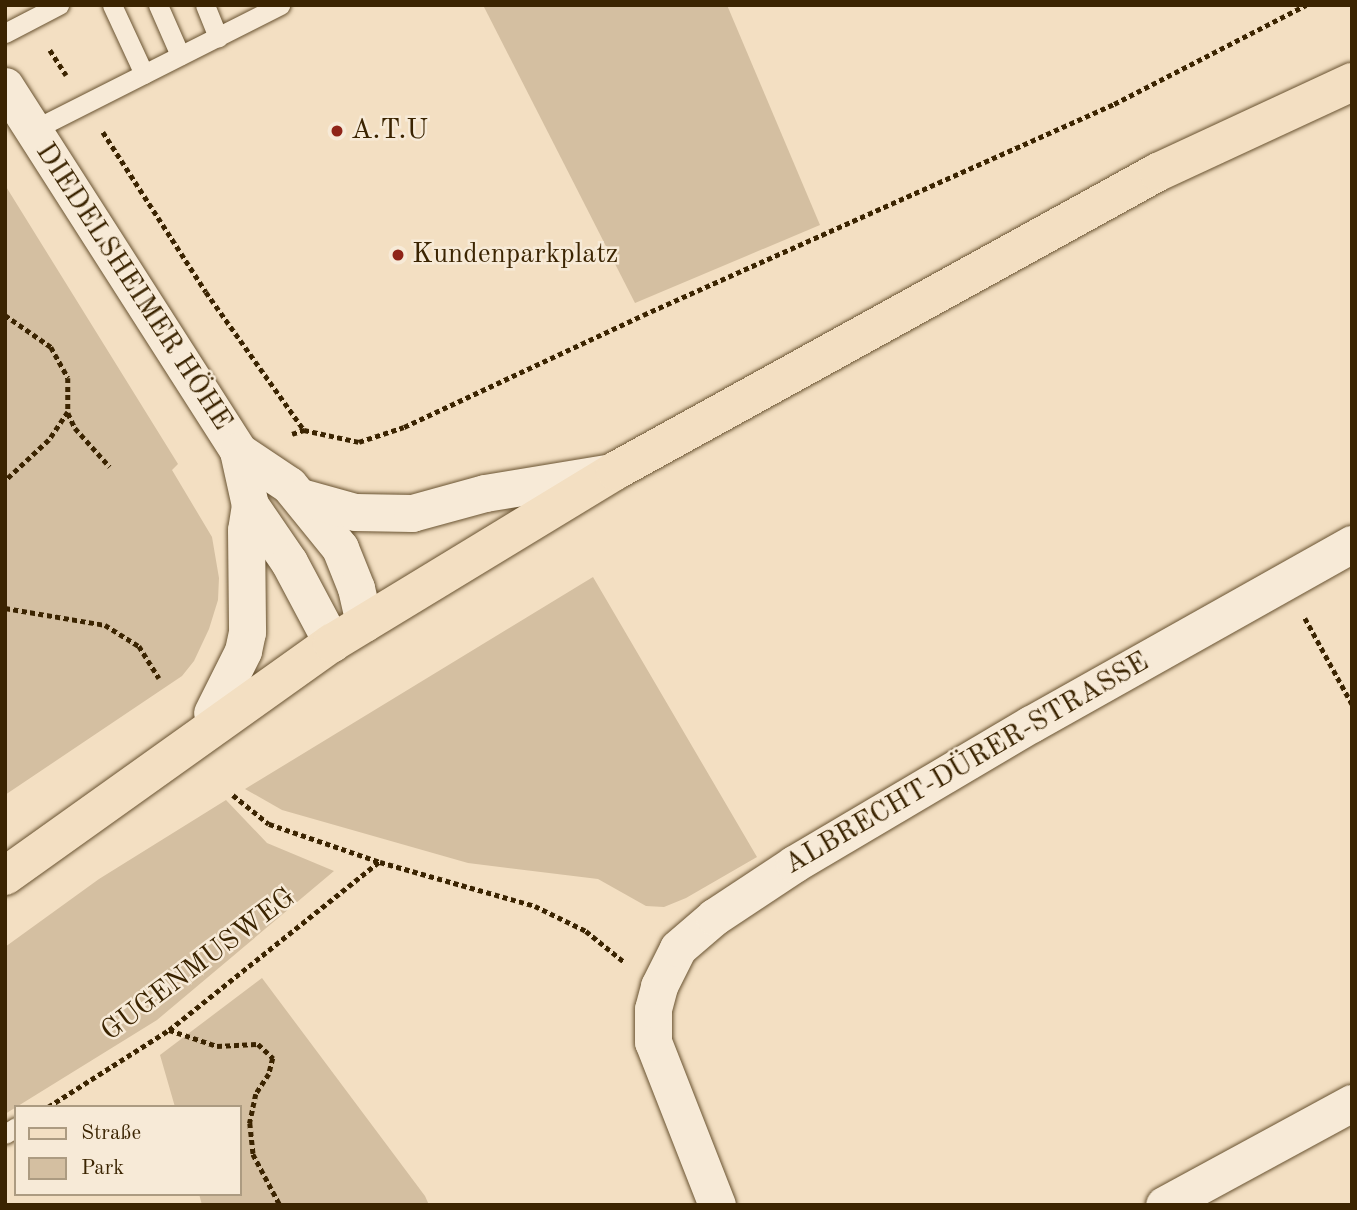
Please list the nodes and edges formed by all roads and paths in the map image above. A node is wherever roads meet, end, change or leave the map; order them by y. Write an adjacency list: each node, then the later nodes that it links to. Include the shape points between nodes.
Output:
1 (59, 5): 8 (lane)
2 (112, 5): 12 (lane)
3 (158, 5): 11 (lane)
4 (205, 5): 10 (lane)
5 (280, 5): 7 (lane)
6 (1306, 5): 15 (path, via 1114,104 404,427 359,442 304,430 206,292)
7 (252, 12): 10 (lane)
8 (30, 19): 9 (lane); 15 (path)
9 (5, 33)
10 (218, 37): 11 (lane)
11 (180, 55): 12 (lane)
12 (144, 74): 15 (lane)
13 (1352, 82): 21 (main road, via 1158,172)
14 (5, 86): 16 (street, DIEDELSHEIMER HÖHE)
15 (85, 103): 16 (lane)
16 (33, 130): 19 (street, DIEDELSHEIMER HÖHE)
17 (5, 315): 18 (path, via 51,347 68,378)
18 (68, 412): 20 (path, via 75,428); 22 (path, via 49,440)
19 (238, 451): 23 (street); 24 (street)
20 (110, 467)
21 (615, 471): 23 (street, via 485,493 412,513 355,512); 28 (main road)
22 (5, 481)
23 (301, 497): 28 (street, via 340,548)
24 (250, 505): 29 (street, via 289,562); 32 (street, via 247,632 243,651)
25 (1352, 544): 26 (street, ALBRECHT-DÜRER-STRASSE)
26 (1285, 581): 31 (path); 36 (street, ALBRECHT-DÜRER-STRASSE, via 794,864 678,947)
27 (5, 608): 30 (path, via 104,625 139,646)
28 (364, 623): 29 (main road)
29 (332, 643): 32 (main road)
30 (159, 678)
31 (1352, 704)
32 (207, 723): 35 (main road)
33 (233, 795): 34 (path, via 269,824)
34 (380, 862): 36 (path, via 536,905 586,931); 37 (path, GUGENMUSWEG)
35 (5, 876)
36 (659, 986): 41 (street, ALBRECHT-DÜRER-STRASSE, via 653,1009 653,1042)
37 (169, 1030): 39 (path, GUGENMUSWEG); 40 (path, via 217,1046 258,1044 273,1058 256,1094 250,1124 253,1154)
38 (1352, 1103): 42 (street)
39 (51, 1105)
40 (280, 1205)
41 (718, 1205)
42 (1164, 1205)

